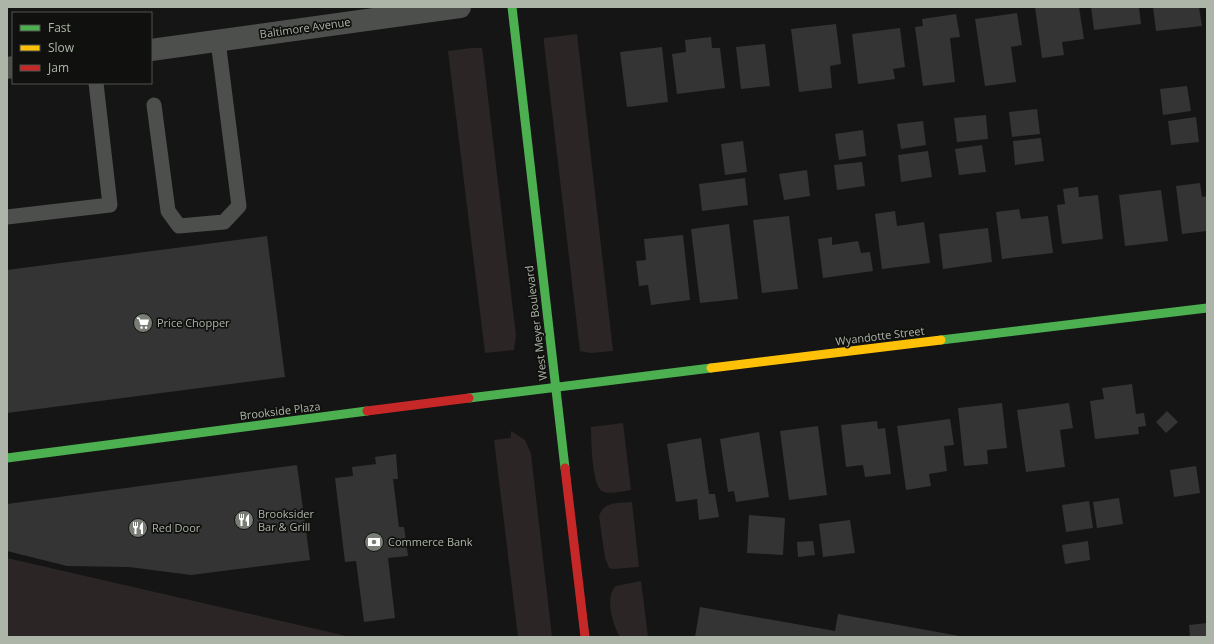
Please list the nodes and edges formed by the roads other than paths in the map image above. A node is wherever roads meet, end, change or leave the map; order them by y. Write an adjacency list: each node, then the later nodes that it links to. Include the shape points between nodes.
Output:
1 (460, 7): 3 (street, Baltimore Avenue)
2 (512, 7): 9 (street, West Meyer Boulevard)
3 (218, 41): 4 (street, Baltimore Avenue); 6 (lane, via 239,206 224,222 179,226 168,210)
4 (152, 50)
5 (96, 84): 7 (lane, via 110,205)
6 (154, 105)
7 (7, 217)
8 (1207, 308): 9 (street, Wyandotte Street)
9 (556, 387): 10 (street, Brookside Plaza); 11 (street, West Meyer Boulevard)
10 (7, 458)
11 (585, 637)

